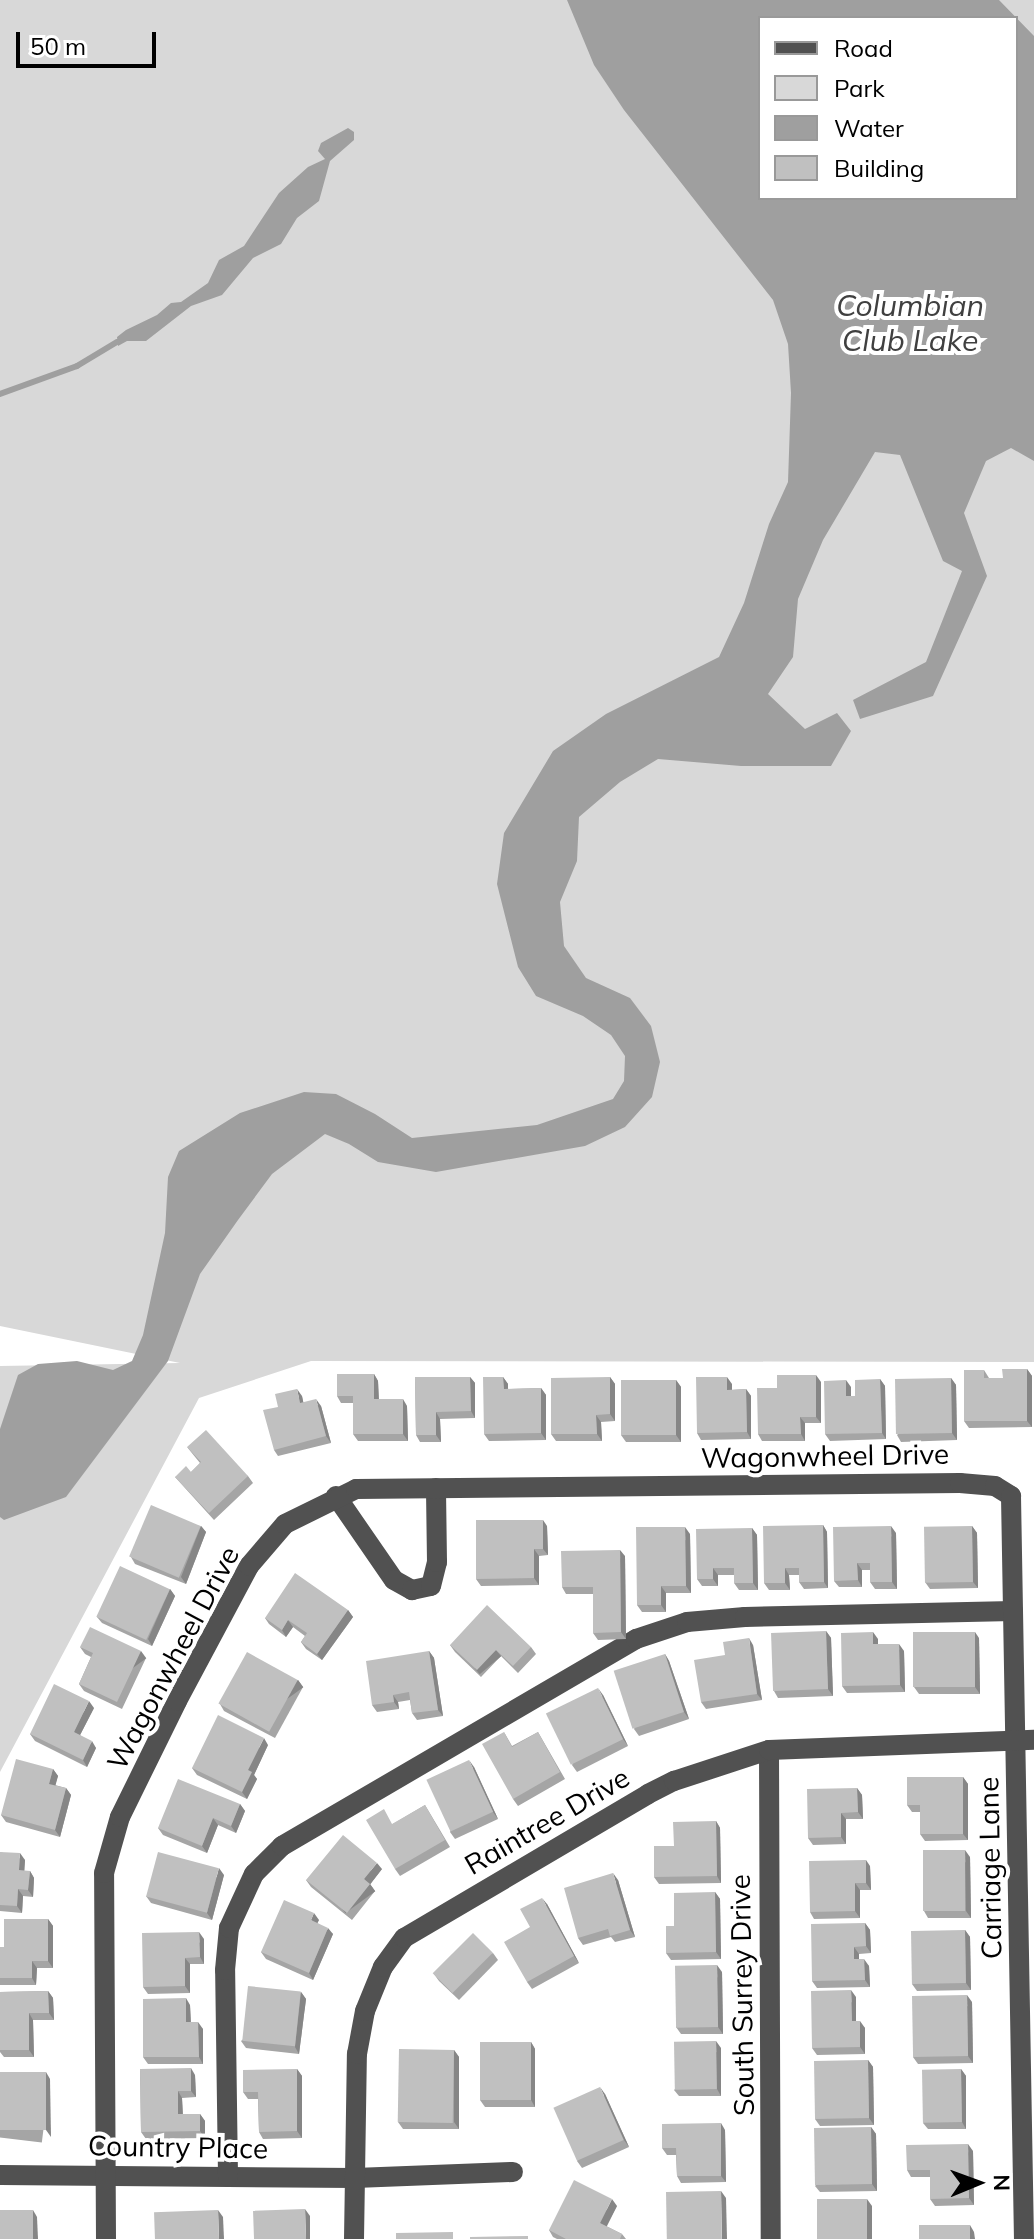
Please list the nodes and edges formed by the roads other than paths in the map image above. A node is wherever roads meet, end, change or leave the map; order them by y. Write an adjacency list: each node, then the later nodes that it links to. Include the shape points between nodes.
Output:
1 (436, 1488): 2 (street, Wagonwheel Drive, via 356,1489); 2 (street, via 434,1574 431,1586 412,1590 394,1580); 3 (street, Wagonwheel Drive, via 960,1483 995,1486)
2 (336, 1496): 8 (street, Wagonwheel Drive, via 285,1524 249,1566 120,1817 104,1873)
3 (1011, 1496): 4 (street, Carriage Lane)
4 (1013, 1611): 5 (street, Carriage Lane); 10 (street, via 687,1622 636,1639 282,1846 254,1874 229,1928)
5 (1025, 1740): 6 (street, Raintree Drive); 15 (street, Carriage Lane)
6 (769, 1750): 11 (street, Raintree Drive, via 648,1794 404,1938 383,1967 365,2011 357,2054); 14 (street, South Surrey Drive)
7 (513, 2172): 11 (street, Country Place)
8 (104, 2174): 9 (street, Country Place); 10 (street, Country Place); 12 (street, Wagonwheel Drive)
9 (0, 2175)
10 (228, 2176): 11 (street, Country Place)
11 (355, 2178): 13 (street, Raintree Drive)
12 (106, 2239)
13 (354, 2239)
14 (771, 2239)
15 (1024, 2239)

